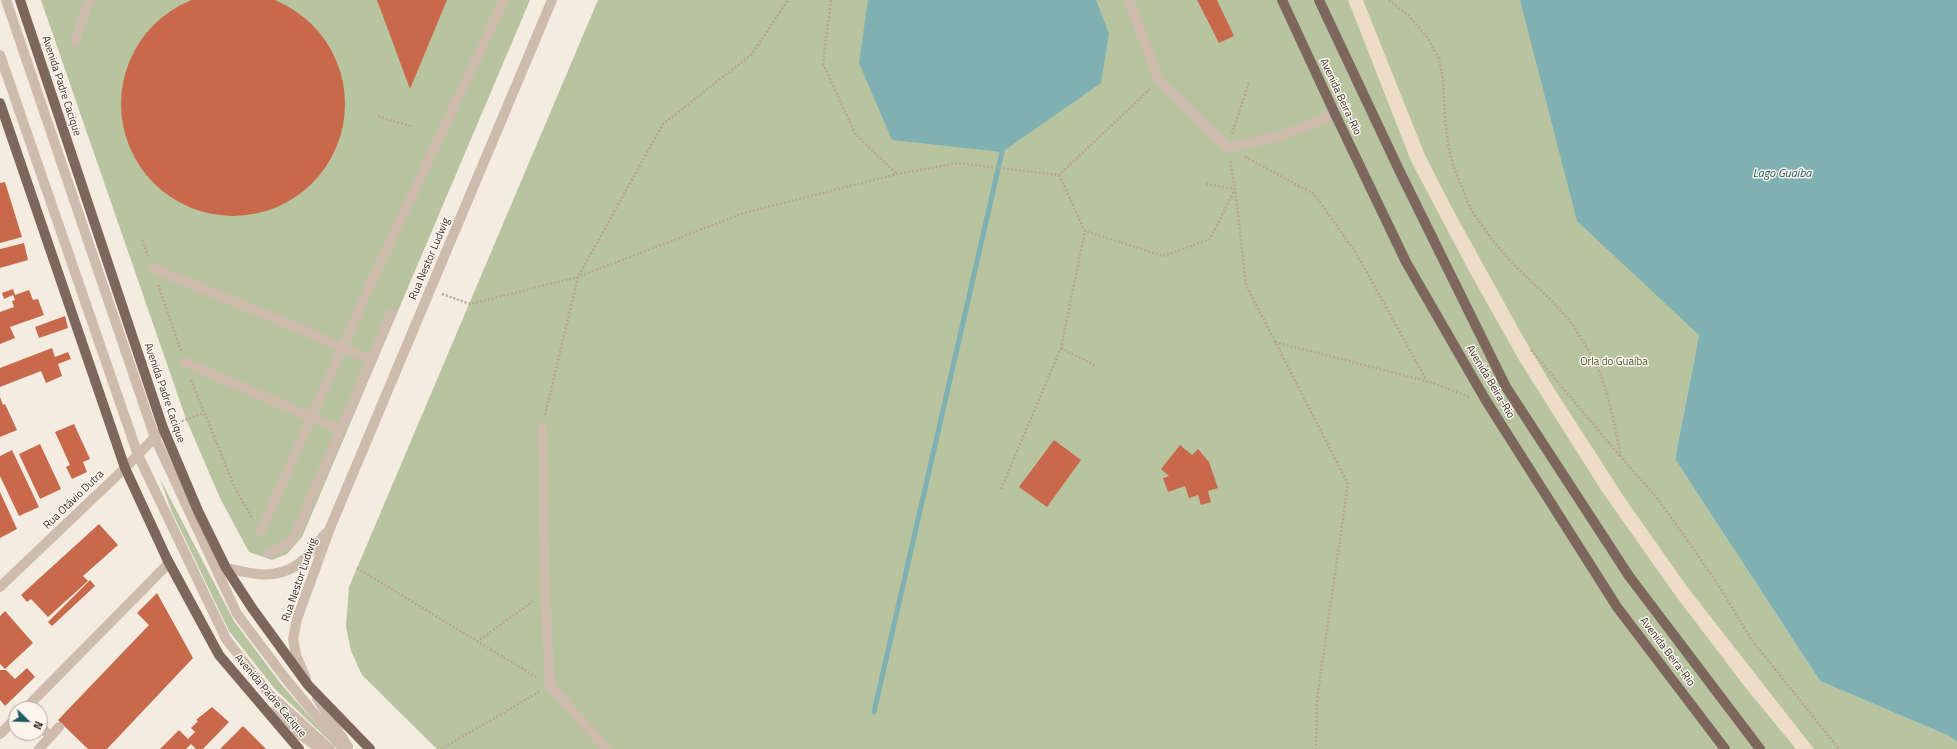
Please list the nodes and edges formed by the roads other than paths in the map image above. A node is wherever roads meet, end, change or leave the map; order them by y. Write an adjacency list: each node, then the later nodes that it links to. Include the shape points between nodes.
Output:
1 (6, 0): 22 (street)
2 (20, 0): 19 (main road, Avenida Padre Cacique)
3 (92, 0): 9 (street, via 87,6)
4 (504, 0): 15 (street)
5 (552, 0): 25 (street, Rua Nestor Ludwig)
6 (1129, 0): 12 (street, via 1159,81 1228,148 1283,135)
7 (1282, 0): 12 (main road, Avenida Beira-Rio)
8 (1319, 0): 50 (main road, Avenida Beira-Rio, via 1402,177 1506,386 1629,576)
9 (75, 42)
10 (0, 55): 23 (street)
11 (0, 103): 24 (main road, Avenida Padre Cacique)
12 (1335, 114): 49 (main road, Avenida Beira-Rio, via 1406,262 1485,399 1617,607)
13 (152, 268): 15 (street)
14 (391, 314): 16 (street)
15 (342, 348): 16 (street); 18 (street)
16 (371, 360): 21 (street)
17 (184, 362): 18 (street)
18 (312, 418): 21 (street); 26 (street)
19 (163, 428): 22 (street, Rua Otávio Dutra); 29 (main road, Avenida Padre Cacique, via 198,511)
20 (542, 428): 48 (street, via 545,592 550,686)
21 (341, 430): 27 (street, via 297,531 290,543)
22 (155, 438): 23 (street, Rua Otávio Dutra); 45 (street, via 237,614)
23 (138, 455): 24 (street, Rua Otávio Dutra); 44 (street, via 226,639 269,694)
24 (125, 468): 28 (main road, Avenida Padre Cacique); 30 (street, Rua Otávio Dutra)
25 (330, 528): 29 (street, Rua Nestor Ludwig, via 298,565 271,575 250,574); 31 (street, Rua Nestor Ludwig, via 297,619 293,639 296,655)
26 (261, 531)
27 (270, 554)
28 (169, 563): 32 (street); 35 (main road, Avenida Padre Cacique, via 219,655)
29 (226, 568): 31 (main road, Avenida Padre Cacique)
30 (0, 587)
31 (308, 685): 46 (street, Rua Nestor Ludwig); 47 (main road, Avenida Padre Cacique)
32 (37, 697): 33 (street); 34 (street)
33 (33, 701)
34 (36, 701)
35 (259, 704): 42 (main road, Avenida Padre Cacique); 43 (street)
36 (8, 726): 38 (street)
37 (59, 728): 40 (street)
38 (0, 734)
39 (48, 734): 40 (street)
40 (51, 736): 41 (street)
41 (39, 749)
42 (299, 749)
43 (320, 749)
44 (330, 749)
45 (343, 749)
46 (350, 749)
47 (370, 749)
48 (606, 749)
49 (1725, 749)
50 (1760, 749)

